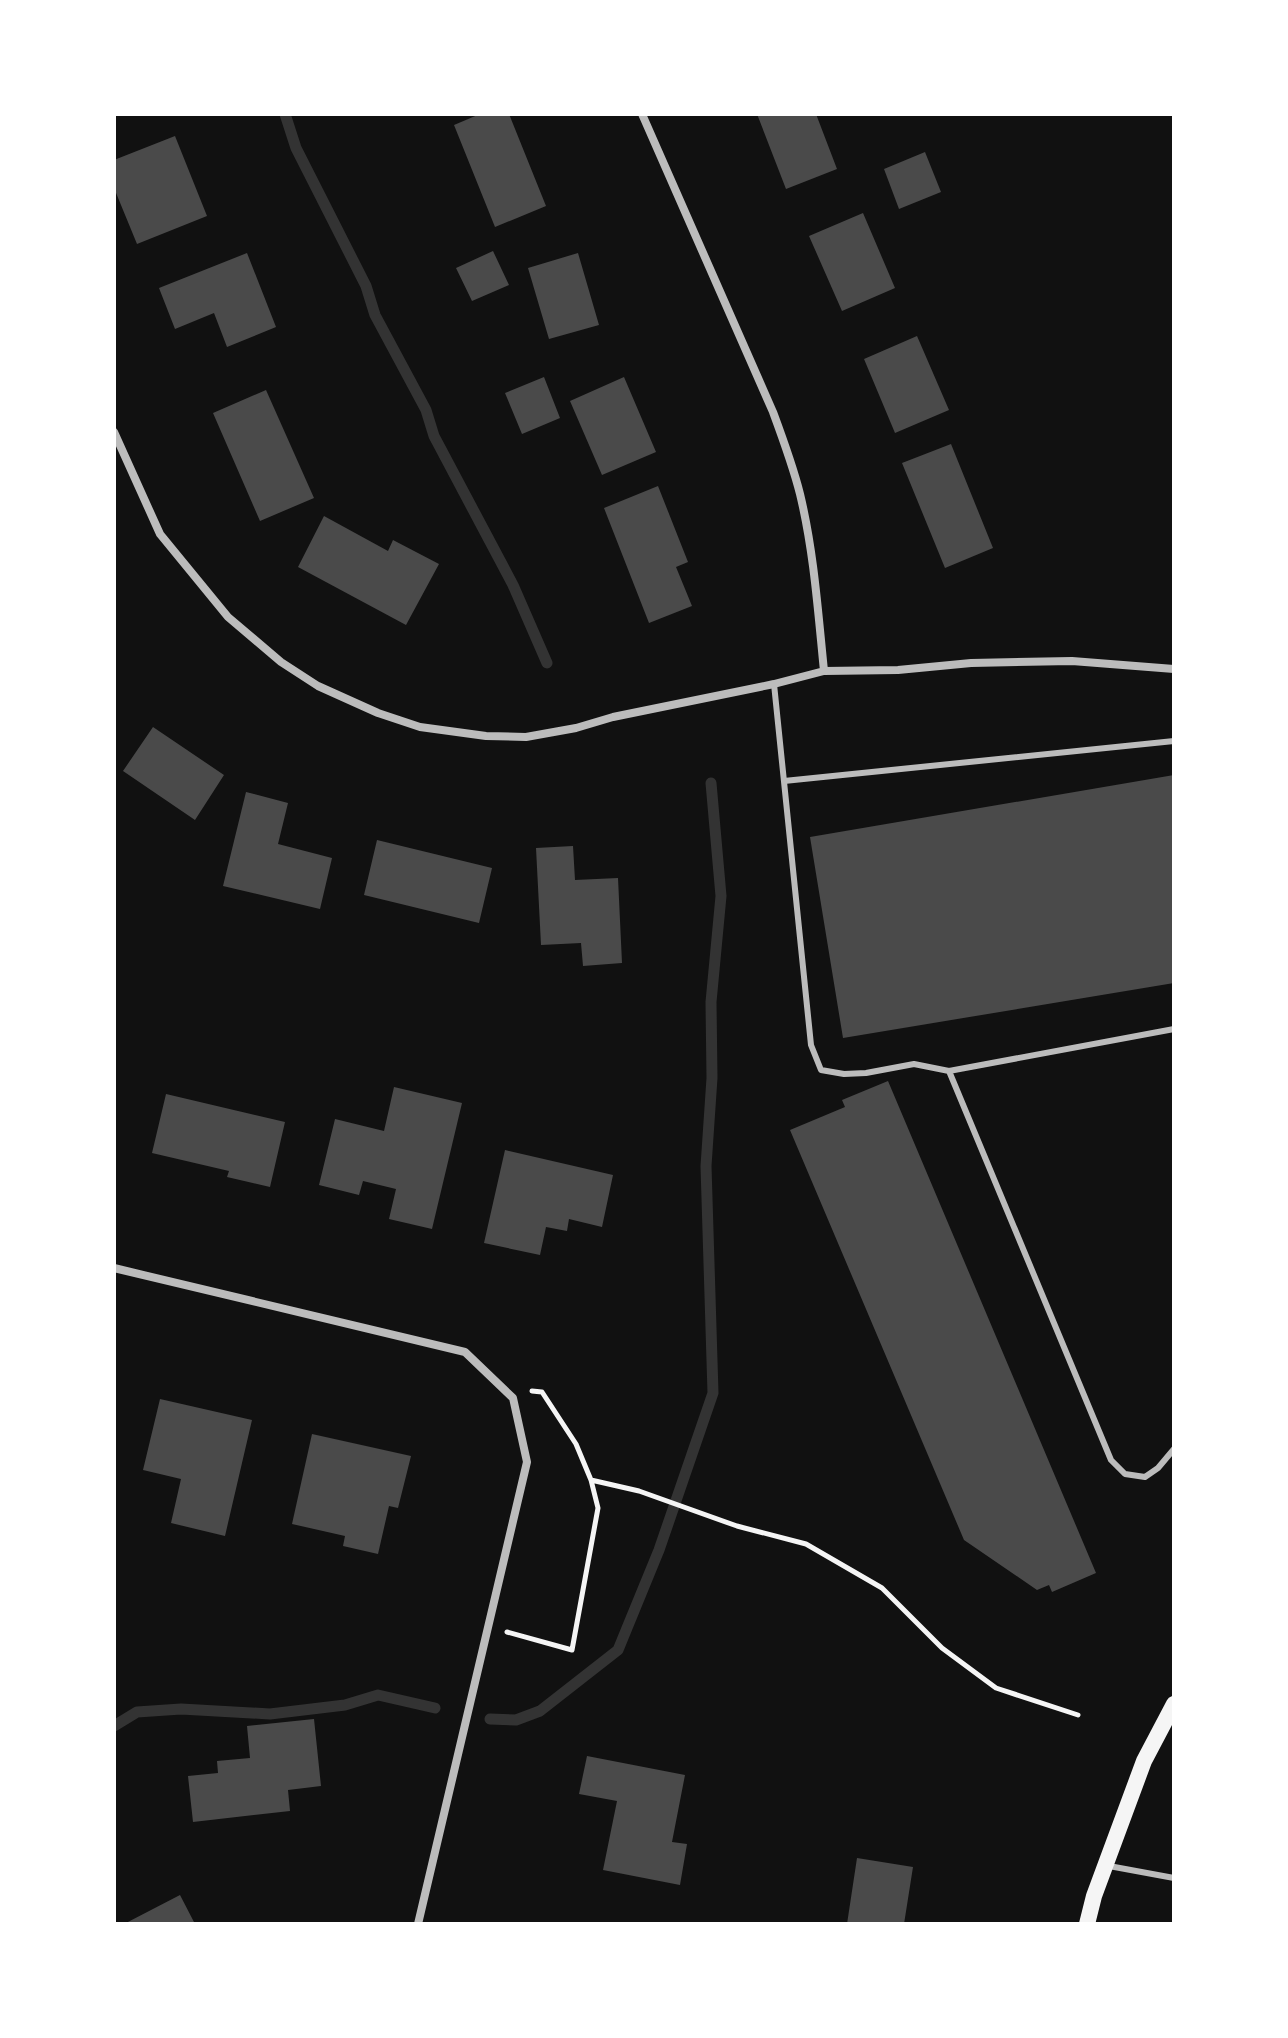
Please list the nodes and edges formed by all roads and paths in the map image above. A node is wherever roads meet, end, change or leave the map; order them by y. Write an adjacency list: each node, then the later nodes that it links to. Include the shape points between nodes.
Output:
1 (642, 114): 4 (street, via 789,455 812,552)
2 (114, 432): 5 (street, via 160,534 228,617 318,686 378,713 420,727 526,737)
3 (1174, 669): 4 (street, via 1072,661)
4 (824, 671): 5 (street)
5 (774, 684): 7 (lane)
6 (1174, 741): 7 (lane)
7 (784, 781): 9 (lane, via 811,1045 821,1070 866,1073 914,1064)
8 (1174, 1029): 9 (lane)
9 (949, 1071): 12 (lane, via 1111,1460 1125,1474 1145,1477)
10 (114, 1268): 11 (street, via 465,1352)
11 (501, 1386): 13 (path, via 542,1392 576,1444); 14 (street, via 513,1398 527,1462)
12 (1174, 1449)
13 (591, 1480): 14 (path, via 598,1508 572,1650); 16 (path, via 806,1544 882,1588 942,1648 996,1688)
14 (488, 1627): 19 (street)
15 (1174, 1704): 17 (main road, via 1144,1761)
16 (1078, 1715)
17 (1105, 1866): 18 (lane); 20 (main road)
18 (1174, 1878)
19 (418, 1924)
20 (1087, 1924)

